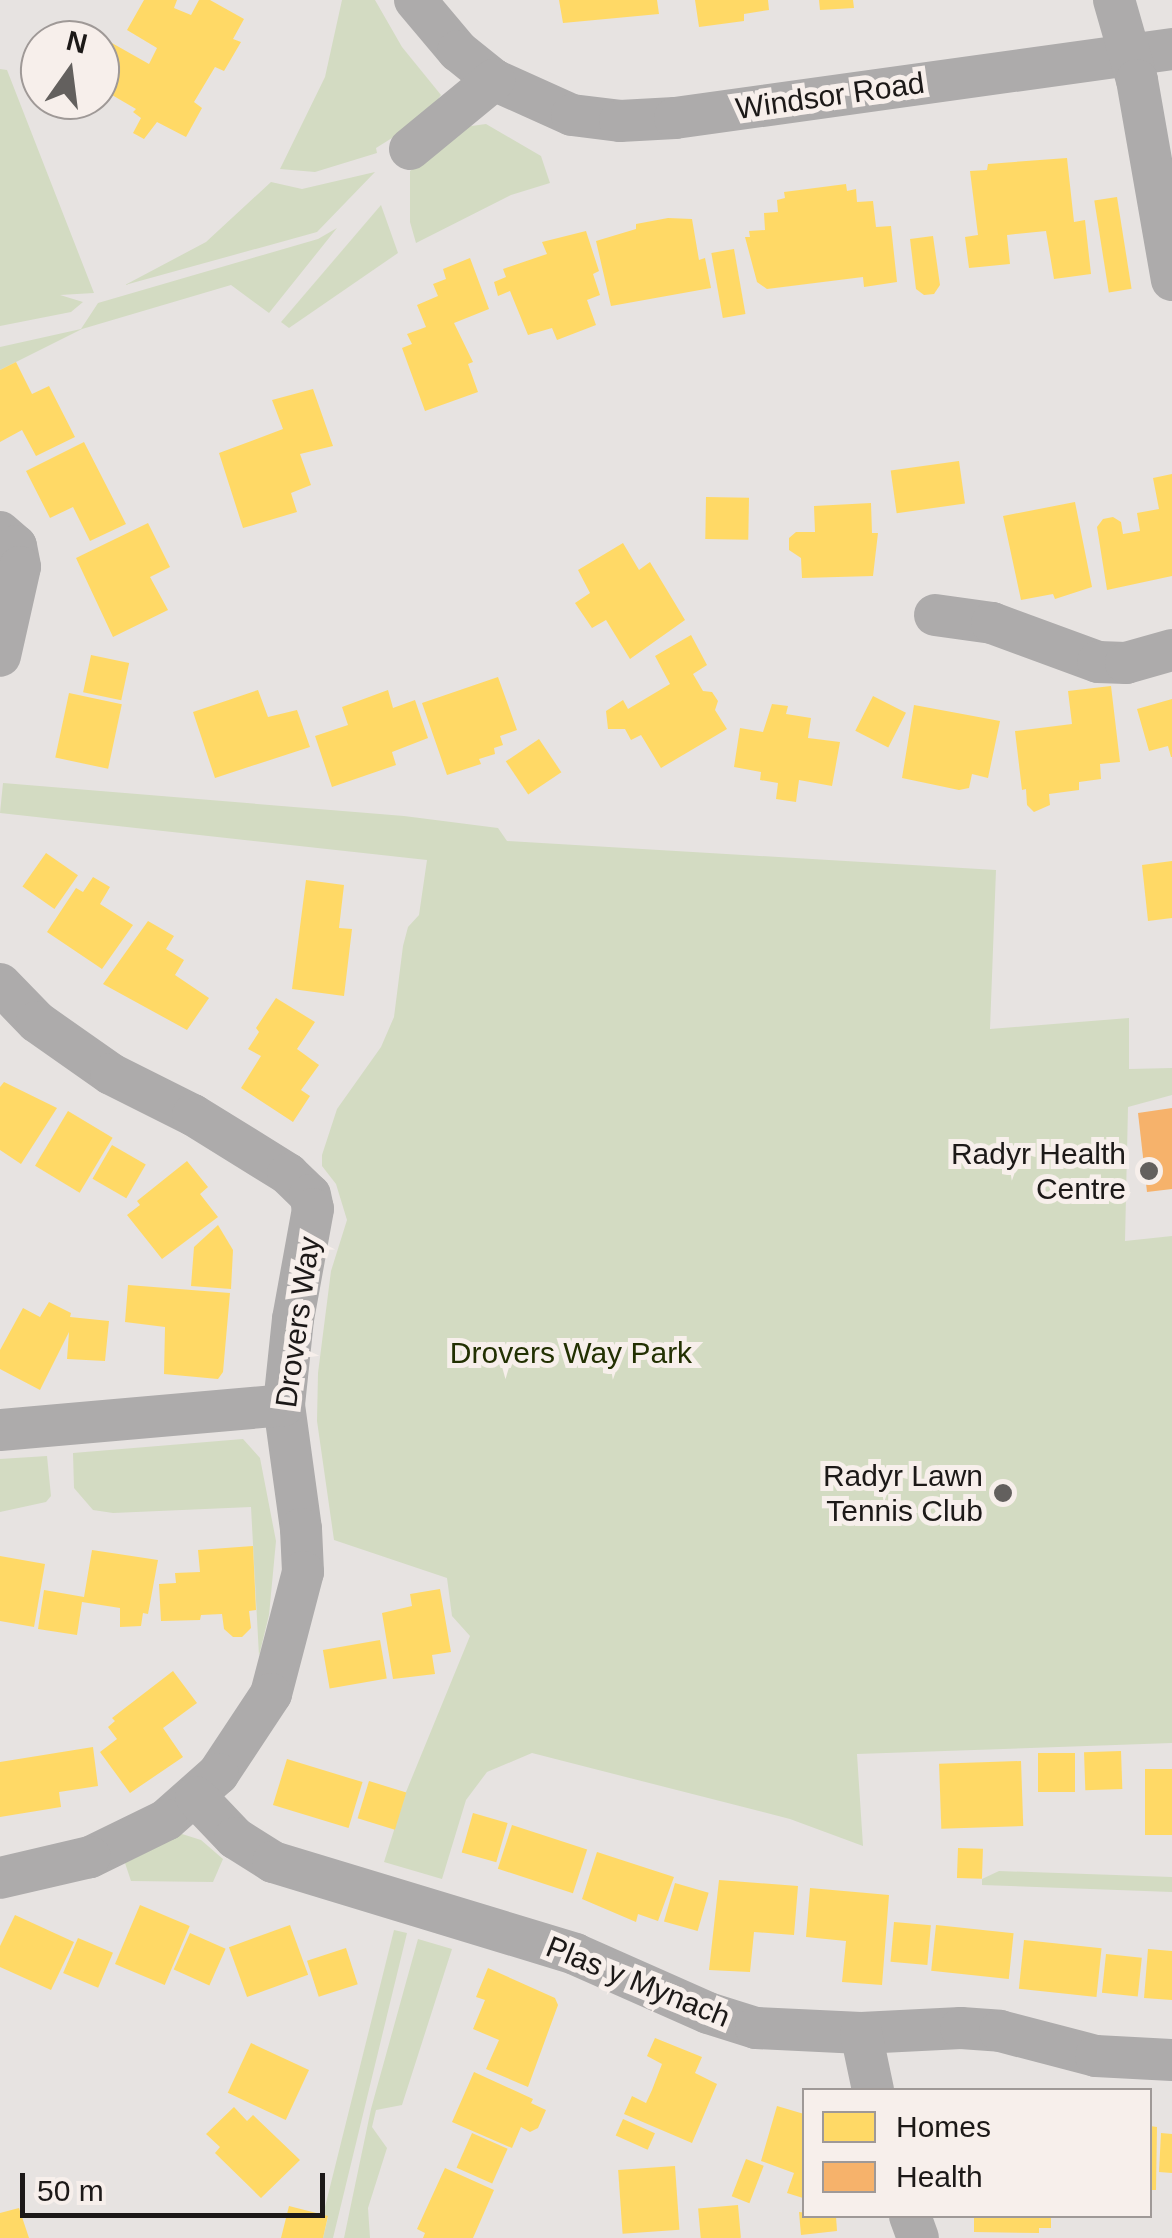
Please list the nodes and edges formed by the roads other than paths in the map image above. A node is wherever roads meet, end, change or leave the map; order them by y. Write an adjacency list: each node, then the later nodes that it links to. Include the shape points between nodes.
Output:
1 (416, 0): 4 (street, Windsor Road, via 458,51)
2 (1114, 0): 3 (street)
3 (1151, 52): 4 (street, Windsor Road, via 620,121 572,114); 6 (street)
4 (494, 80): 5 (street)
5 (410, 149)
6 (1172, 280)
7 (0, 532): 10 (street, via 16,546 20,566)
8 (935, 615): 9 (street, via 992,623 1098,662 1126,663)
9 (1172, 650)
10 (0, 656)
11 (0, 984): 12 (street, Drovers Way, via 71,1047 236,1140 310,1195 311,1230)
12 (284, 1405): 13 (street); 14 (street, Drovers Way, via 302,1529 298,1604 271,1694 240,1747)
13 (0, 1430)
14 (196, 1797): 15 (street, Drovers Way, via 118,1846 54,1869); 16 (street, Plas y Mynach, via 235,1838 273,1862 575,1954 756,2028)
15 (0, 1878)
16 (861, 2034): 17 (street, Plas y Mynach, via 1000,2031 1096,2056); 18 (street)
17 (1172, 2060)
18 (874, 2088)

